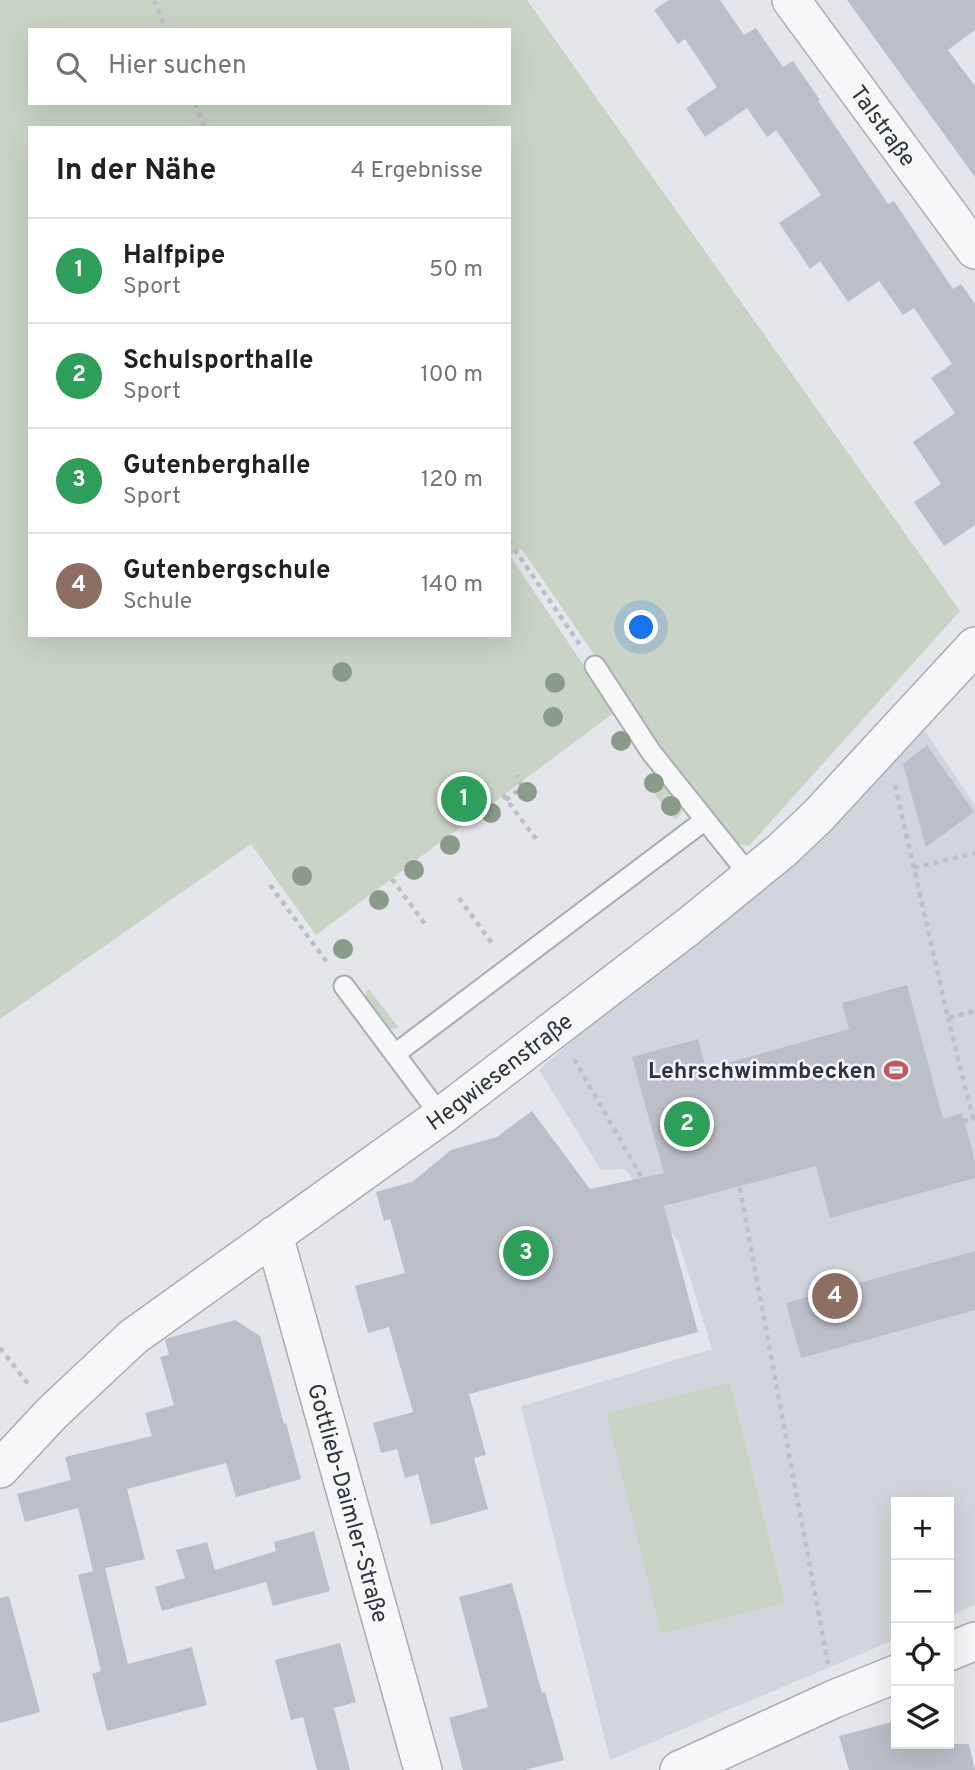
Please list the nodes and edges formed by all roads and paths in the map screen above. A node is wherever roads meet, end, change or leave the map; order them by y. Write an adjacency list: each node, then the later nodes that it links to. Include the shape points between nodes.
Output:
1 (154, 0): 3 (path)
2 (791, 0): 6 (street, Talstraße)
3 (165, 28)
4 (196, 105): 5 (path)
5 (204, 126)
6 (975, 250)
7 (511, 544): 9 (path)
8 (975, 646): 10 (street, Hegwiesenstraße)
9 (594, 666): 12 (lane, via 651,752)
10 (885, 744): 15 (path); 16 (street, Hegwiesenstraße, via 818,816)
11 (517, 775): 13 (path, via 521,783 517,791 505,797)
12 (705, 820): 16 (lane); 24 (lane)
13 (536, 839)
14 (975, 853): 15 (path)
15 (914, 868): 22 (path)
16 (750, 876): 25 (street, Hegwiesenstraße)
17 (392, 879): 19 (path)
18 (270, 886): 20 (path)
19 (425, 924)
20 (344, 986): 24 (lane)
21 (975, 1011): 22 (path)
22 (948, 1018): 26 (path, via 973,1119)
23 (568, 1048): 26 (path, via 654,1199)
24 (395, 1054): 25 (lane)
25 (441, 1116): 27 (street, Hegwiesenstraße)
26 (738, 1178): 34 (path)
27 (274, 1235): 29 (street, Hegwiesenstraße, via 132,1337); 35 (street, Gottlieb-Daimler-Straße)
28 (0, 1348): 29 (path)
29 (52, 1413): 30 (street, Hegwiesenstraße)
30 (0, 1469)
31 (975, 1641): 32 (street)
32 (954, 1650)
33 (891, 1676): 34 (street)
34 (834, 1699): 36 (street)
35 (423, 1770)
36 (679, 1770)

